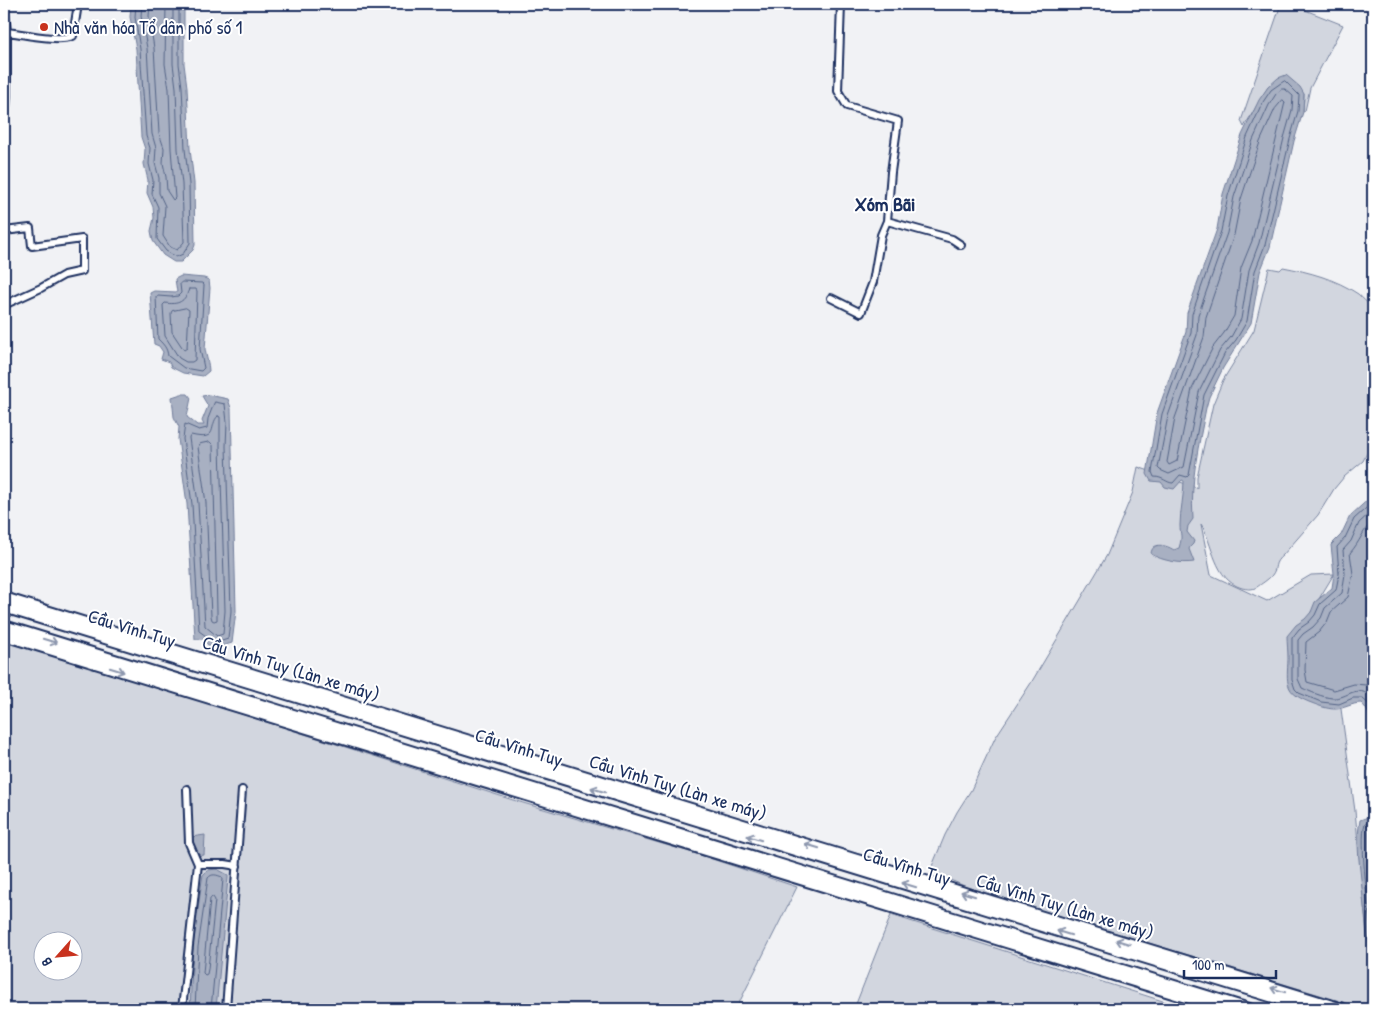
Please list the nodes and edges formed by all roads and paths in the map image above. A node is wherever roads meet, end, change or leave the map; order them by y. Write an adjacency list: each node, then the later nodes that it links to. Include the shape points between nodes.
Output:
1 (78, 4): 4 (street, via 73,36 68,38)
2 (841, 4): 8 (street, via 838,91 847,106 898,121)
3 (4, 6): 4 (street)
4 (6, 32): 5 (street)
5 (4, 130)
6 (4, 155): 7 (street)
7 (4, 172)
8 (887, 221): 10 (street, via 952,239); 12 (street, via 881,235 873,282 861,313)
9 (4, 230): 13 (street, via 30,228 32,246 82,239 82,271 64,275)
10 (961, 245)
11 (4, 284): 13 (street)
12 (831, 298)
13 (4, 305)
14 (4, 598): 27 (highway, Cầu Vĩnh Tuy (Làn xe máy), one-way to 14)
15 (4, 607): 26 (highway, Cầu Vĩnh Tuy, one-way to 15)
16 (4, 626): 25 (highway, Cầu Vĩnh Tuy, one-way to 25)
17 (4, 635): 24 (highway, one-way to 24)
18 (187, 789): 20 (street, via 189,843)
19 (242, 790): 21 (street)
20 (198, 864): 21 (street); 22 (street)
21 (237, 866): 23 (street)
22 (182, 1009)
23 (226, 1009)
24 (1225, 1009)
25 (1250, 1009)
26 (1312, 1009)
27 (1342, 1009)

